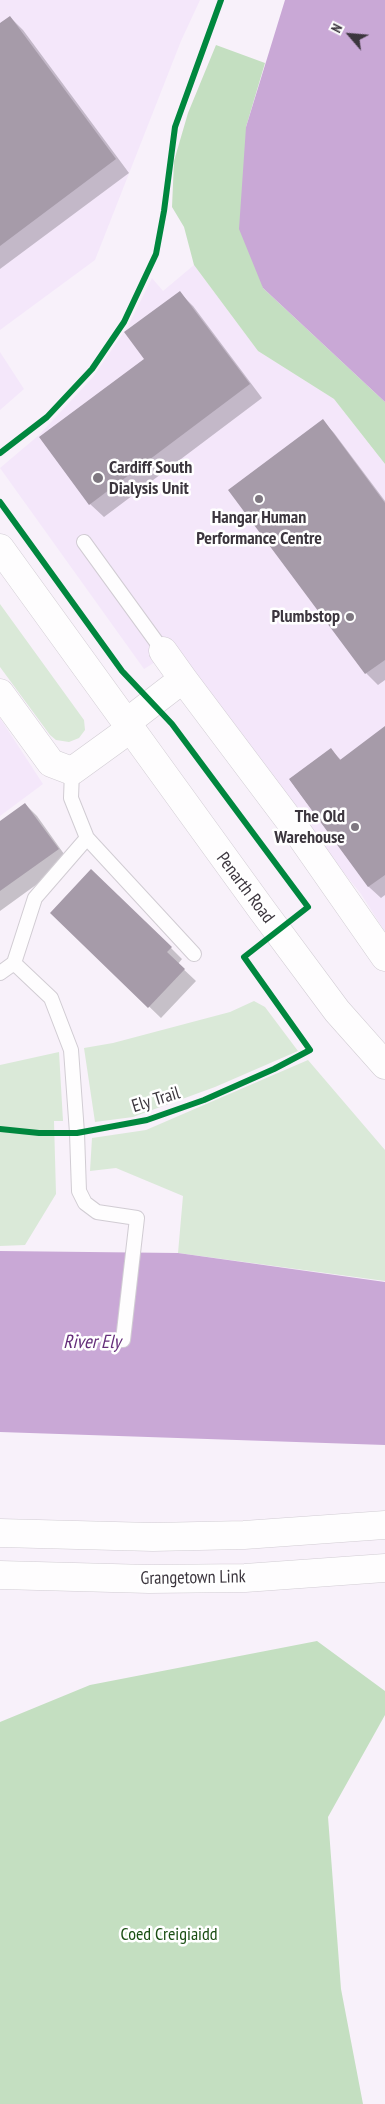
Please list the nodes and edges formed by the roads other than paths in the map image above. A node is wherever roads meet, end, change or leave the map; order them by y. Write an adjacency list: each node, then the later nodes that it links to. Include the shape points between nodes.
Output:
1 (84, 542): 3 (lane)
2 (0, 548): 6 (main road, Penarth Road)
3 (163, 651): 4 (main road)
4 (183, 679): 6 (main road); 10 (main road, via 295,828)
5 (0, 694): 7 (main road, via 51,763)
6 (128, 726): 7 (main road); 13 (main road, Penarth Road, via 337,1011)
7 (72, 771): 8 (lane, via 71,798)
8 (87, 838): 9 (lane); 11 (lane, via 35,898)
9 (194, 954)
10 (385, 957)
11 (14, 964): 12 (lane); 14 (lane, via 51,998 71,1050 82,1197 98,1212 137,1218)
12 (0, 973)
13 (385, 1065)
14 (123, 1340)
15 (385, 1525): 16 (main road, via 244,1535)
16 (0, 1533)
17 (385, 1568): 18 (main road, Grangetown Link, via 245,1578)
18 (0, 1575)

